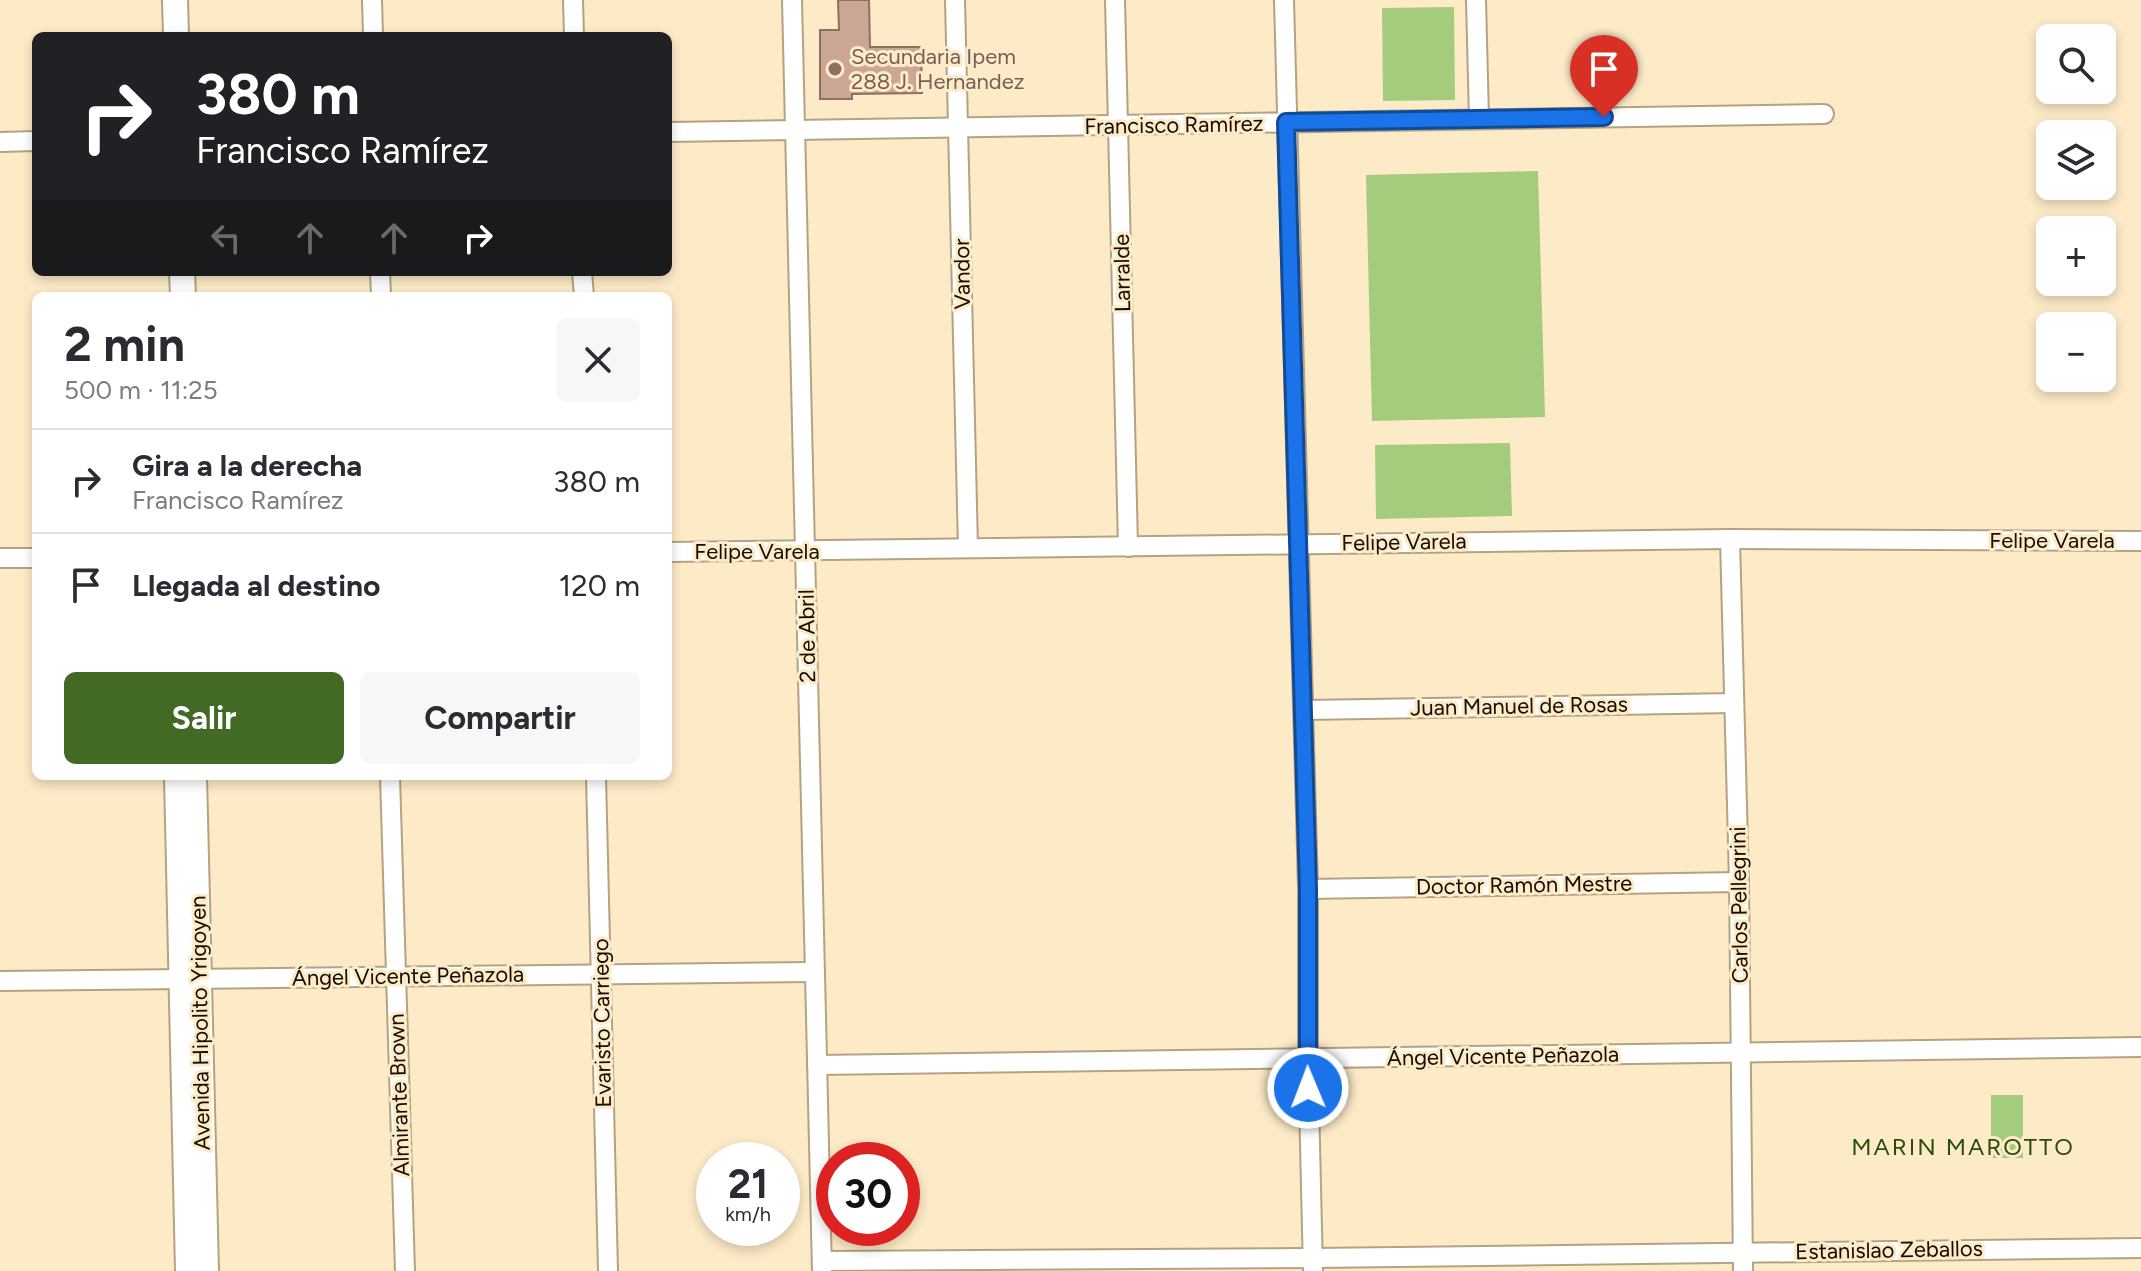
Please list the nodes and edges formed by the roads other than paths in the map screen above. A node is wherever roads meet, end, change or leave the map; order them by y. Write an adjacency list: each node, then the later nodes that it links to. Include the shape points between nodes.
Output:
1 (160, 0): 10 (main road)
2 (175, 0): 11 (main road)
3 (372, 0): 12 (street)
4 (573, 0): 13 (street)
5 (792, 0): 19 (street, 2 de Abril)
6 (955, 0): 18 (street, Vandor)
7 (1115, 0): 17 (street, Larralde)
8 (1284, 0): 16 (street)
9 (1476, 0): 15 (street)
10 (160, 32)
11 (176, 32)
12 (373, 32)
13 (574, 32)
14 (1824, 114): 15 (street, Francisco Ramírez)
15 (1479, 119): 16 (street, Francisco Ramírez)
16 (1286, 122): 17 (street, Francisco Ramírez); 25 (street)
17 (1118, 127): 18 (street, Francisco Ramírez); 26 (street, Larralde)
18 (958, 129): 19 (street, Francisco Ramírez); 27 (street, Vandor)
19 (795, 130): 20 (street, Francisco Ramírez); 28 (street, 2 de Abril)
20 (672, 132)
21 (32, 141): 22 (street)
22 (0, 142)
23 (1730, 539): 24 (street, Felipe Varela); 25 (street, Felipe Varela); 32 (street, Carlos Pellegrini)
24 (2141, 541)
25 (1299, 544): 26 (street, Felipe Varela); 33 (street)
26 (1128, 547): 27 (street, Felipe Varela)
27 (968, 548): 28 (street, Felipe Varela)
28 (805, 551): 29 (street, Felipe Varela); 40 (street, 2 de Abril)
29 (672, 552)
30 (0, 558): 31 (street)
31 (32, 558)
32 (1734, 703): 33 (street, Juan Manuel de Rosas); 38 (street, Carlos Pellegrini)
33 (1304, 710): 39 (street)
34 (177, 780): 43 (main road, Avenida Hipolito Yrigoyen)
35 (194, 780): 43 (main road, Avenida Hipolito Yrigoyen)
36 (390, 780): 42 (street, Almirante Brown)
37 (596, 780): 41 (street, Evaristo Carriego)
38 (1739, 882): 39 (street, Doctor Ramón Mestre); 46 (street, Carlos Pellegrini)
39 (1308, 889): 47 (street)
40 (815, 972): 41 (street, Ángel Vicente Peñazola); 48 (street, 2 de Abril)
41 (601, 974): 42 (street, Ángel Vicente Peñazola); 56 (street, Evaristo Carriego)
42 (395, 975): 43 (street, Ángel Vicente Peñazola); 55 (street, Almirante Brown)
43 (190, 978): 44 (street, Ángel Vicente Peñazola); 53 (main road, Avenida Hipolito Yrigoyen); 54 (main road, Avenida Hipolito Yrigoyen)
44 (0, 981)
45 (2141, 1047): 46 (street, Ángel Vicente Peñazola)
46 (1740, 1051): 47 (street, Ángel Vicente Peñazola); 50 (street, Carlos Pellegrini)
47 (1308, 1060): 48 (street, Ángel Vicente Peñazola); 51 (street)
48 (817, 1065): 52 (street, 2 de Abril)
49 (2141, 1248): 50 (street, Estanislao Zeballos)
50 (1742, 1252): 51 (street, Estanislao Zeballos); 57 (street, Carlos Pellegrini)
51 (1313, 1265): 52 (street, Estanislao Zeballos)
52 (822, 1266)
53 (188, 1271)
54 (206, 1271)
55 (405, 1271)
56 (608, 1271)
57 (1743, 1271)

